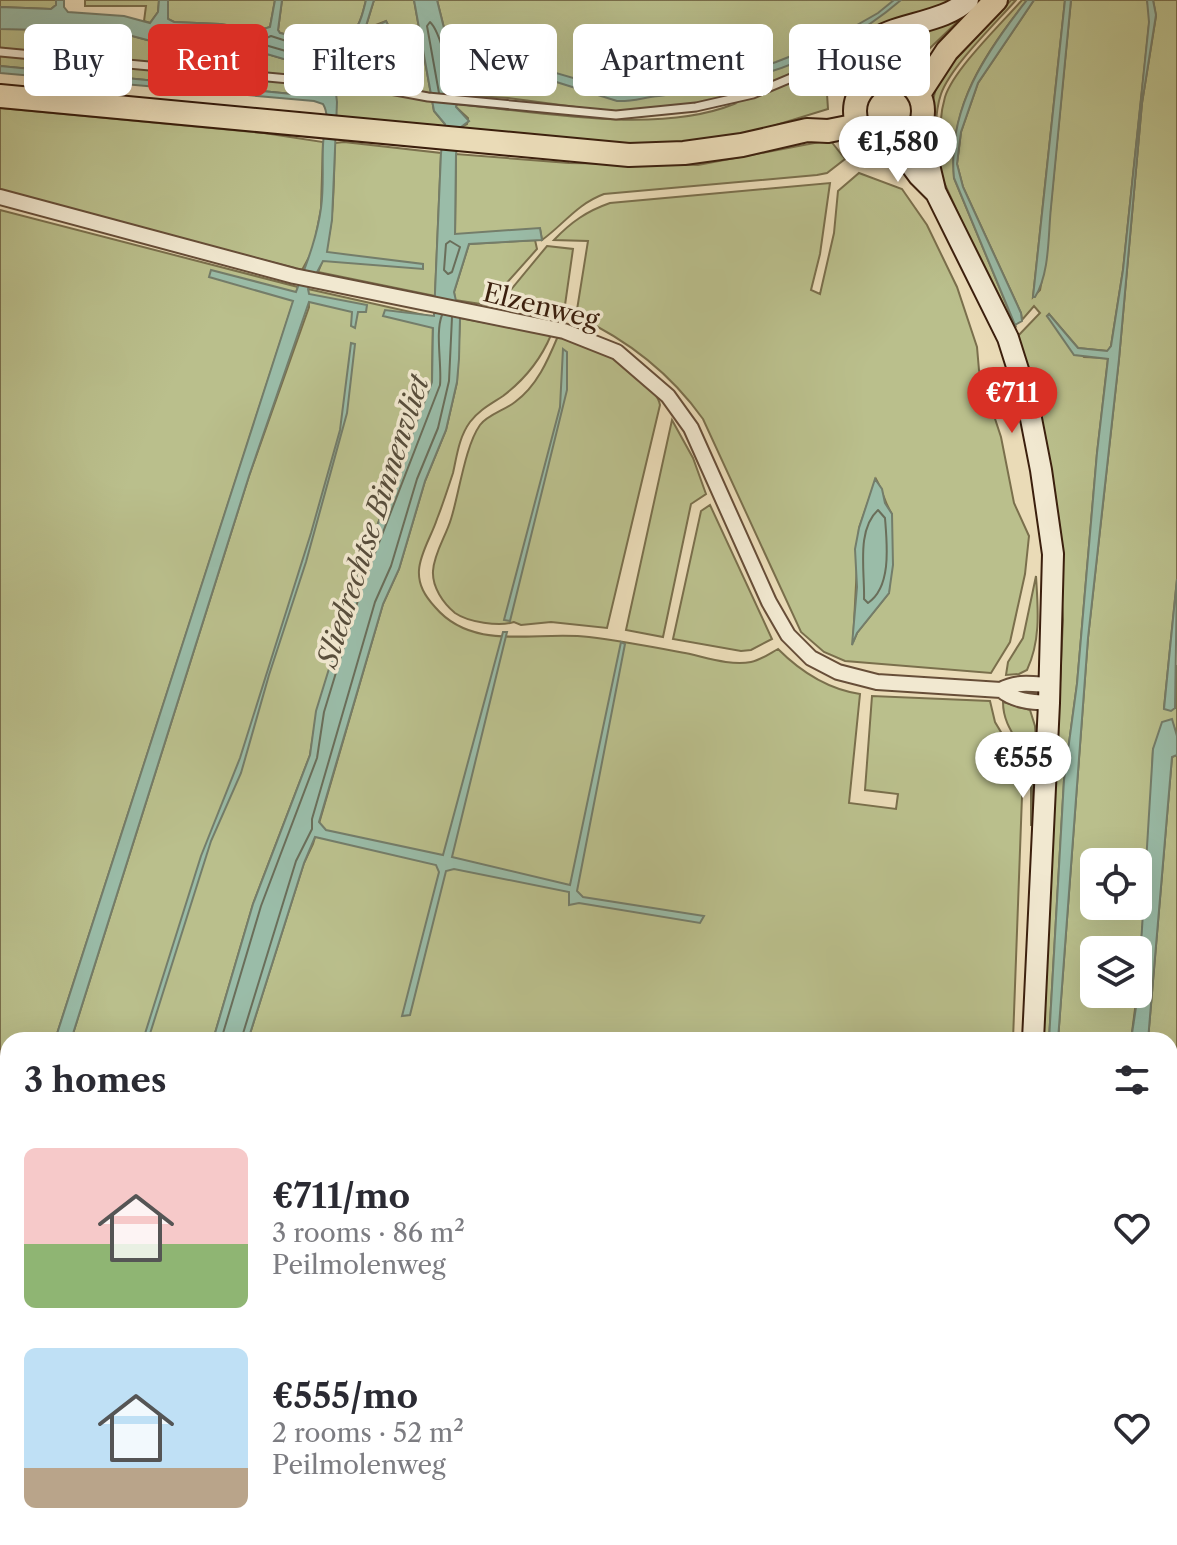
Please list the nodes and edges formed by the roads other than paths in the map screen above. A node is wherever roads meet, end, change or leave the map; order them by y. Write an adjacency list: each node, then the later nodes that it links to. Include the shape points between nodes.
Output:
1 (968, 0): 3 (main road)
2 (996, 0): 5 (main road)
3 (919, 24)
4 (0, 52): 6 (lane, via 616,115 696,107 753,94)
5 (930, 70)
6 (789, 79)
7 (0, 96): 10 (main road, via 629,155 684,153 807,130 828,131)
8 (863, 96): 10 (main road)
9 (917, 96): 11 (main road, via 924,111 919,128)
10 (857, 117): 11 (main road, via 870,139 887,145)
11 (905, 140): 13 (main road, via 919,176 936,193 1008,338 1027,398 1053,554)
12 (0, 197): 13 (street, Elzenweg, via 294,276 564,331 617,352 668,396 691,428 769,602 788,635 811,658 877,682 1001,690 1022,683)
13 (1049, 694): 14 (main road)
14 (1033, 1032)

